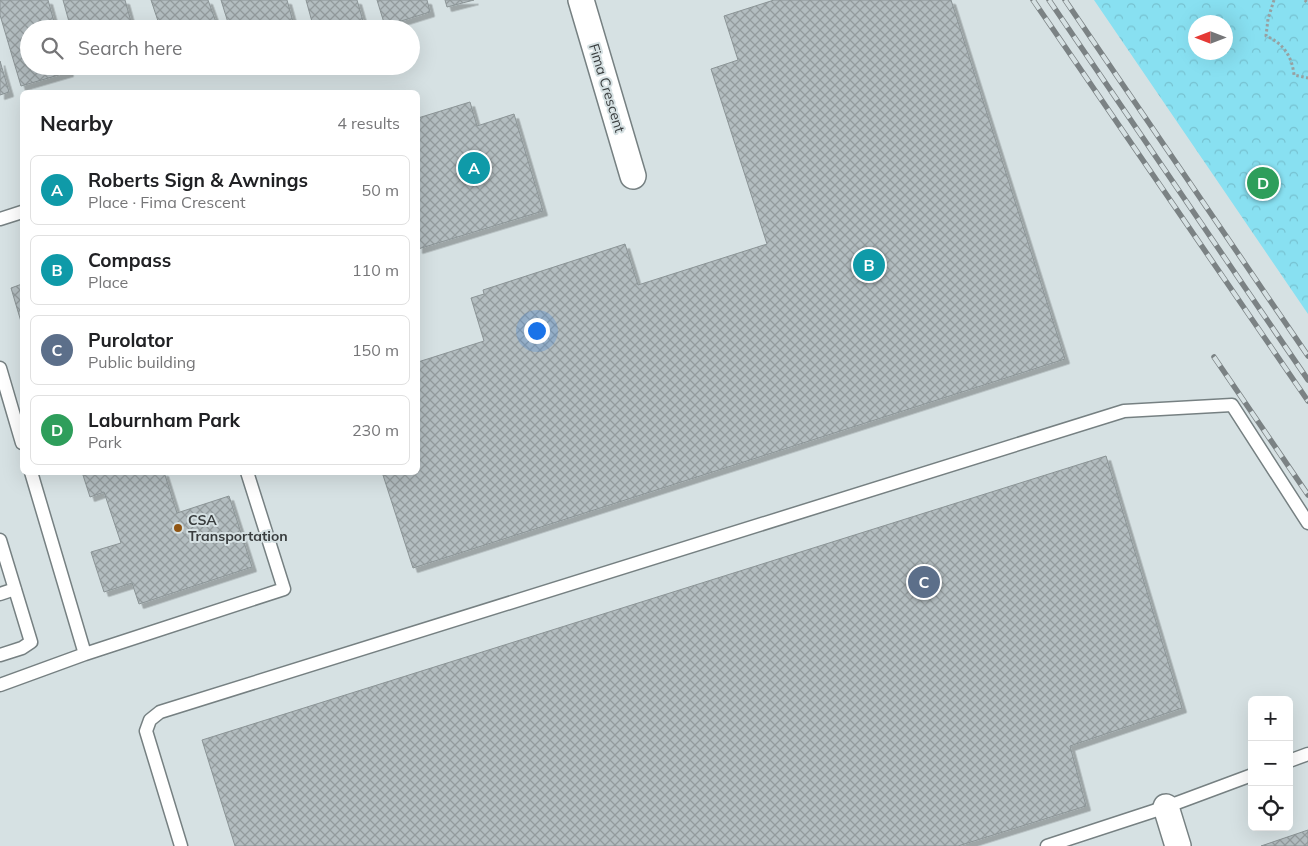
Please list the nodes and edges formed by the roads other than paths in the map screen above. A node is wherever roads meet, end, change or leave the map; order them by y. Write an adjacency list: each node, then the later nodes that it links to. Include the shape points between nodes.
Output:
1 (581, 0): 2 (street, Fima Crescent)
2 (633, 176)
3 (20, 213): 4 (lane)
4 (0, 219)
5 (0, 368): 6 (lane)
6 (20, 436)
7 (32, 475): 13 (lane)
8 (248, 475): 13 (lane, via 284,589)
9 (1308, 523): 20 (lane, via 1232,405 1124,411 160,712 150,720 146,731)
10 (0, 540): 11 (lane)
11 (15, 589): 12 (lane); 14 (lane, via 31,642)
12 (0, 594)
13 (85, 654): 15 (lane)
14 (0, 655)
15 (0, 685)
16 (1308, 754): 17 (lane)
17 (1293, 760)
18 (1248, 776): 19 (lane)
19 (1166, 807): 21 (lane); 22 (street)
20 (182, 846)
21 (1047, 846)
22 (1178, 846)

